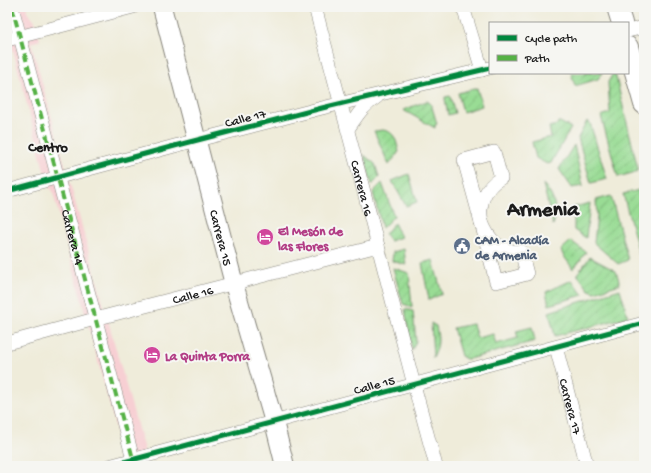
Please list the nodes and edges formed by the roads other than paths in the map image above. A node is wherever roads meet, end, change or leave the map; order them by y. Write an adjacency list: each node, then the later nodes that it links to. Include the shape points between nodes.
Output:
1 (12, 7): 10 (street, Carrera 14)
2 (133, 7): 10 (street)
3 (162, 7): 18 (street, Carrera 15)
4 (315, 7): 15 (street, Carrera 16)
5 (464, 7): 13 (street)
6 (617, 7): 7 (main road)
7 (622, 22)
8 (644, 27): 9 (street)
9 (629, 31)
10 (20, 37): 11 (street); 19 (street, Carrera 14)
11 (7, 40)
12 (629, 51): 16 (main road)
13 (486, 69): 14 (street, Calle 17)
14 (381, 94): 15 (street, Calle 17); 17 (street, via 359,112)
15 (340, 104): 17 (street, Carrera 16); 18 (street, Calle 17)
16 (644, 104)
17 (348, 129): 22 (street, Carrera 16)
18 (197, 141): 19 (street, Calle 17); 23 (street, Carrera 15)
19 (58, 177): 20 (street, Calle 17); 24 (street, Carrera 14)
20 (7, 191)
21 (481, 222): 21 (street, via 496,282 527,274 521,251 507,250 496,244); 21 (street, via 464,160 494,152 501,178 489,188 482,201)
22 (378, 246): 23 (street, Calle 16); 28 (street, Carrera 16)
23 (234, 284): 24 (street, Calle 16); 31 (street, Carrera 15)
24 (95, 319): 26 (street, Calle 16); 32 (street, Carrera 14)
25 (644, 323): 27 (street, Calle 15)
26 (7, 343)
27 (556, 347): 29 (street, Calle 15); 36 (street, Carrera 17)
28 (410, 370): 29 (street, via 427,376); 30 (street, Carrera 16)
29 (442, 377): 30 (street, Calle 15)
30 (414, 385): 31 (street, Calle 15); 35 (street, Carrera 16)
31 (274, 422): 32 (street, Calle 15); 34 (street, Carrera 15)
32 (134, 463): 33 (street, Calle 15)
33 (109, 466)
34 (285, 466)
35 (436, 466)
36 (587, 466)

